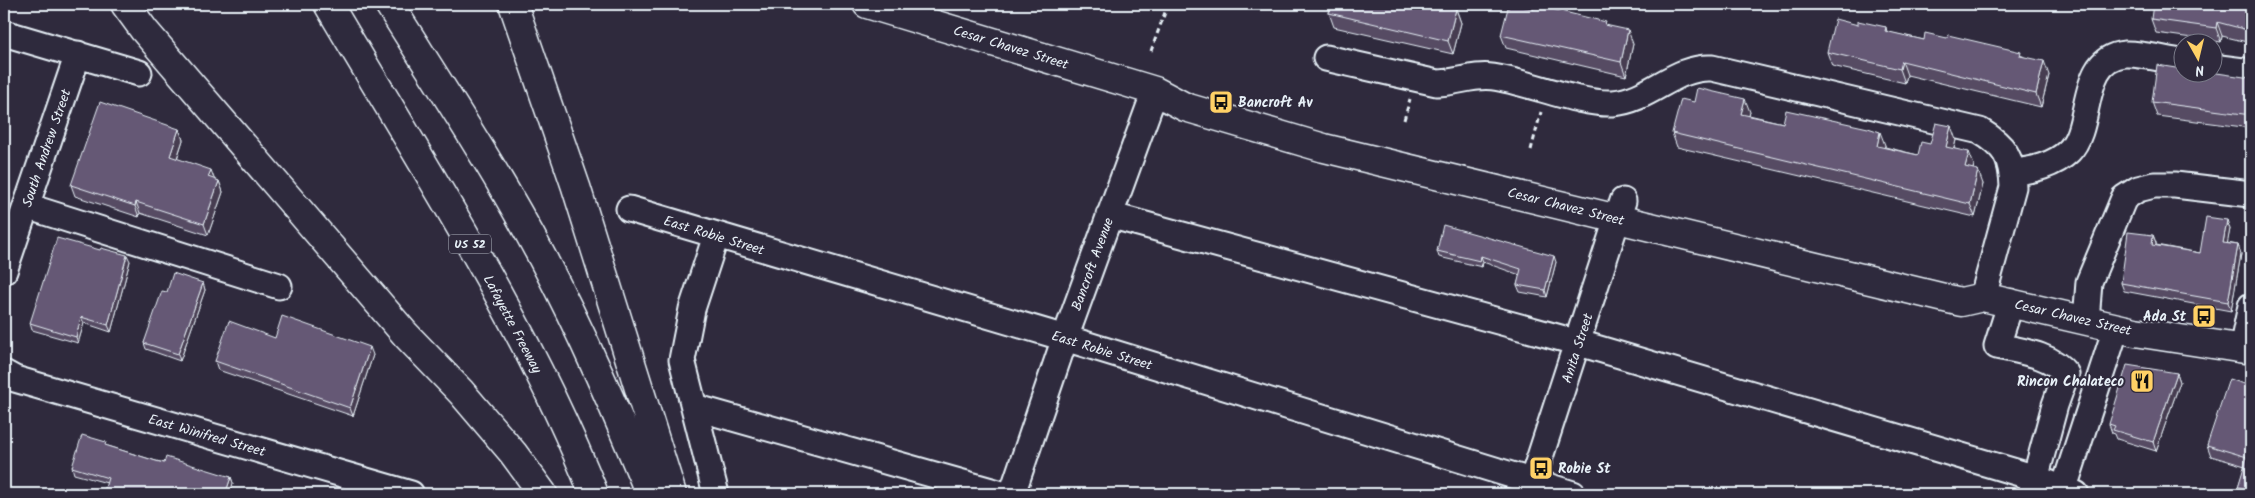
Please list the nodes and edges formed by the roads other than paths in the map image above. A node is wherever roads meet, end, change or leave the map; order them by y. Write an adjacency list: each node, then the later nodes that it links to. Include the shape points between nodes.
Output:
1 (125, 4): 39 (main road, via 406,335 467,399)
2 (328, 4): 40 (main road, Lafayette Freeway / US 52, via 509,314)
3 (390, 4): 41 (main road, via 541,255 599,373)
4 (513, 4): 42 (main road, via 576,187)
5 (867, 4): 13 (main road, Cesar Chavez Street)
6 (4, 33): 7 (street)
7 (78, 54): 11 (street); 16 (street, South Andrew Street)
8 (1326, 58): 14 (street, via 1437,82 1454,83 1476,76 1494,77 1610,103 1640,98 1681,72 1698,67 1712,68 1980,131 1996,140 2008,156)
9 (2172, 61): 14 (street, via 2125,54 2108,60 2095,74 2079,132 2070,150 2050,163)
10 (2222, 68): 12 (street)
11 (139, 72)
12 (2251, 72)
13 (1155, 91): 18 (main road, Cesar Chavez Street, via 1185,108 1324,148); 19 (street, Bancroft Avenue)
14 (2012, 172): 23 (street, via 2013,187)
15 (2251, 194): 26 (street, via 2175,184 2138,189 2124,198 2090,282)
16 (26, 206): 21 (street, South Andrew Street); 22 (street)
17 (629, 209): 20 (street, East Robie Street)
18 (1621, 210): 23 (main road, Cesar Chavez Street, via 1961,302); 29 (street, Anita Street)
19 (1109, 215): 28 (street, Bancroft Avenue); 29 (street)
20 (716, 236): 28 (street, East Robie Street); 34 (street, via 692,308 682,360)
21 (4, 271)
22 (279, 286)
23 (1983, 297): 24 (main road, Cesar Chavez Street)
24 (2011, 302): 26 (main road, Cesar Chavez Street); 32 (street, via 1997,346 2034,354 2060,366)
25 (2251, 306): 30 (street)
26 (2086, 321): 27 (main road, Cesar Chavez Street)
27 (2116, 328): 30 (main road, Cesar Chavez Street); 33 (street)
28 (1064, 338): 36 (street, East Robie Street); 45 (street, Bancroft Avenue)
29 (1579, 343): 35 (street); 36 (street, Anita Street)
30 (2247, 350)
31 (4, 373): 38 (street, East Winifred Street, via 15,379)
32 (2066, 374): 33 (street); 35 (street)
33 (2098, 383): 37 (street)
34 (694, 407): 43 (street); 44 (street)
35 (2034, 486): 37 (street)
36 (1530, 488): 46 (street, East Robie Street)
37 (2067, 493)
38 (411, 494)
39 (543, 494)
40 (594, 494)
41 (650, 494)
42 (672, 494)
43 (716, 494)
44 (1002, 494)
45 (1012, 494)
46 (1574, 494)

